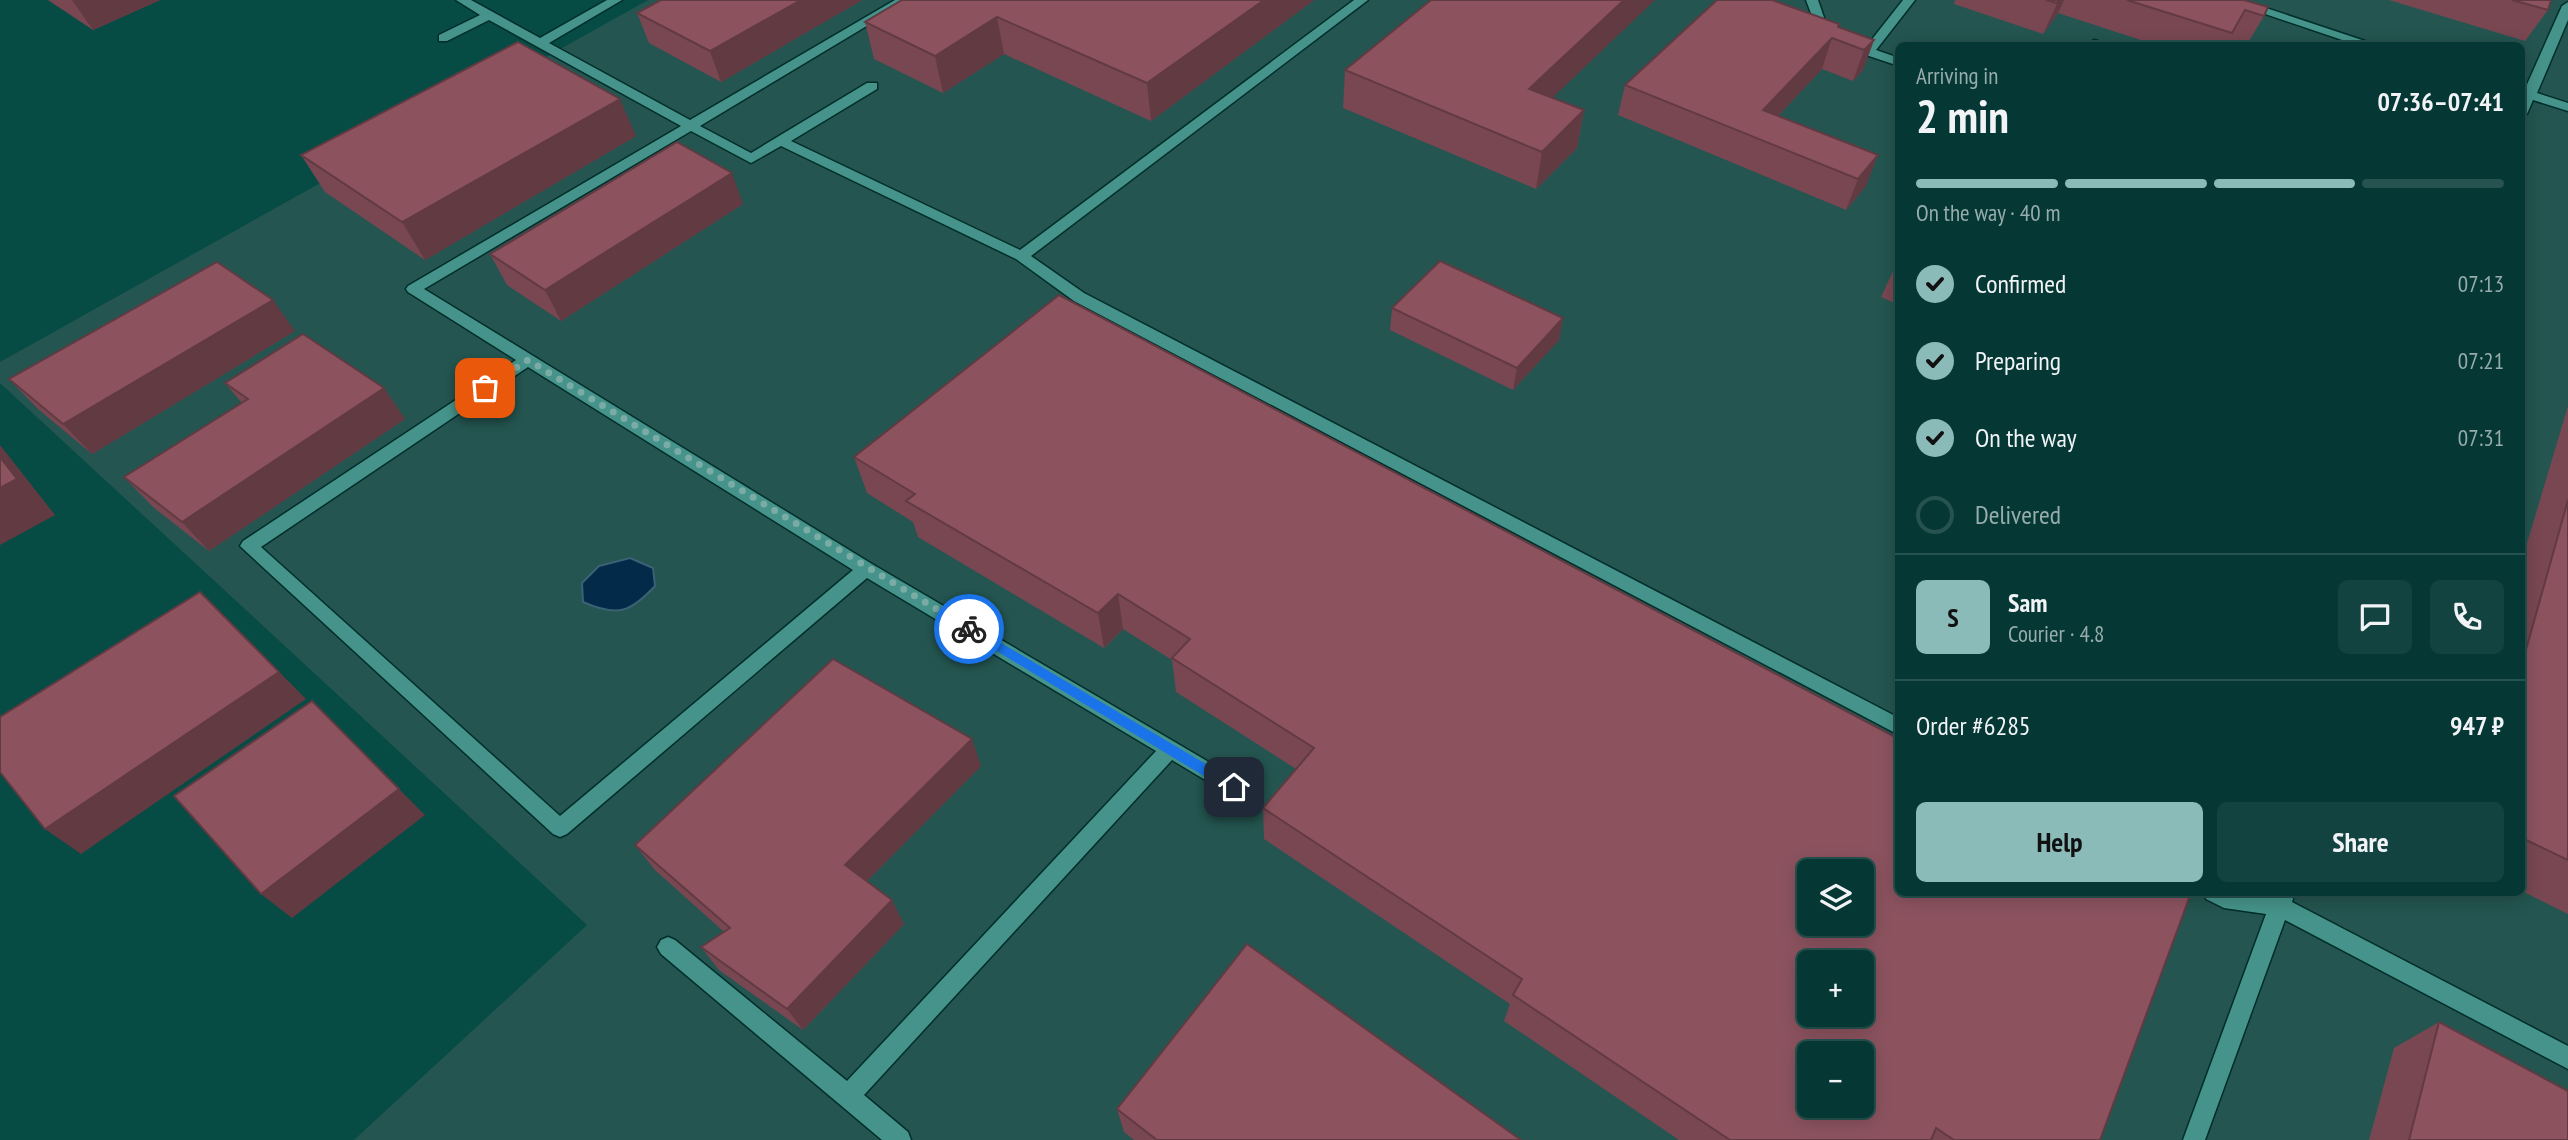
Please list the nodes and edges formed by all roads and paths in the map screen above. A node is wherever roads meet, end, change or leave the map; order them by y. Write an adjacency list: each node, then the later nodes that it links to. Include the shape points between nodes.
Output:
1 (462, 0): 9 (lane)
2 (616, 0): 12 (lane)
3 (904, 0): 19 (lane)
4 (1362, 0): 21 (lane)
5 (1812, 0): 13 (lane, via 1825,37)
6 (1909, 0): 13 (lane)
7 (2230, 0): 11 (lane)
8 (2568, 6): 16 (lane)
9 (489, 15): 10 (lane); 12 (lane)
10 (443, 38)
11 (2361, 42)
12 (540, 43): 19 (lane)
13 (1869, 51): 14 (lane)
14 (1895, 61)
15 (872, 86): 20 (lane)
16 (2525, 91)
17 (2525, 93): 18 (lane)
18 (2568, 107)
19 (690, 125): 20 (lane, via 751,159); 22 (lane, via 412,289)
20 (781, 141): 21 (lane)
21 (1021, 256): 24 (lane, via 1079,297)
22 (528, 360): 23 (lane); 23 (lane, via 248,546 560,828)
23 (866, 569): 25 (lane)
24 (1895, 725)
25 (1171, 748): 26 (lane); 31 (lane)
26 (1234, 787)
27 (2220, 896): 28 (lane)
28 (2283, 900): 30 (lane); 33 (lane)
29 (668, 947): 31 (lane)
30 (2568, 1058)
31 (848, 1096): 32 (lane)
32 (900, 1140)
33 (2194, 1140)

